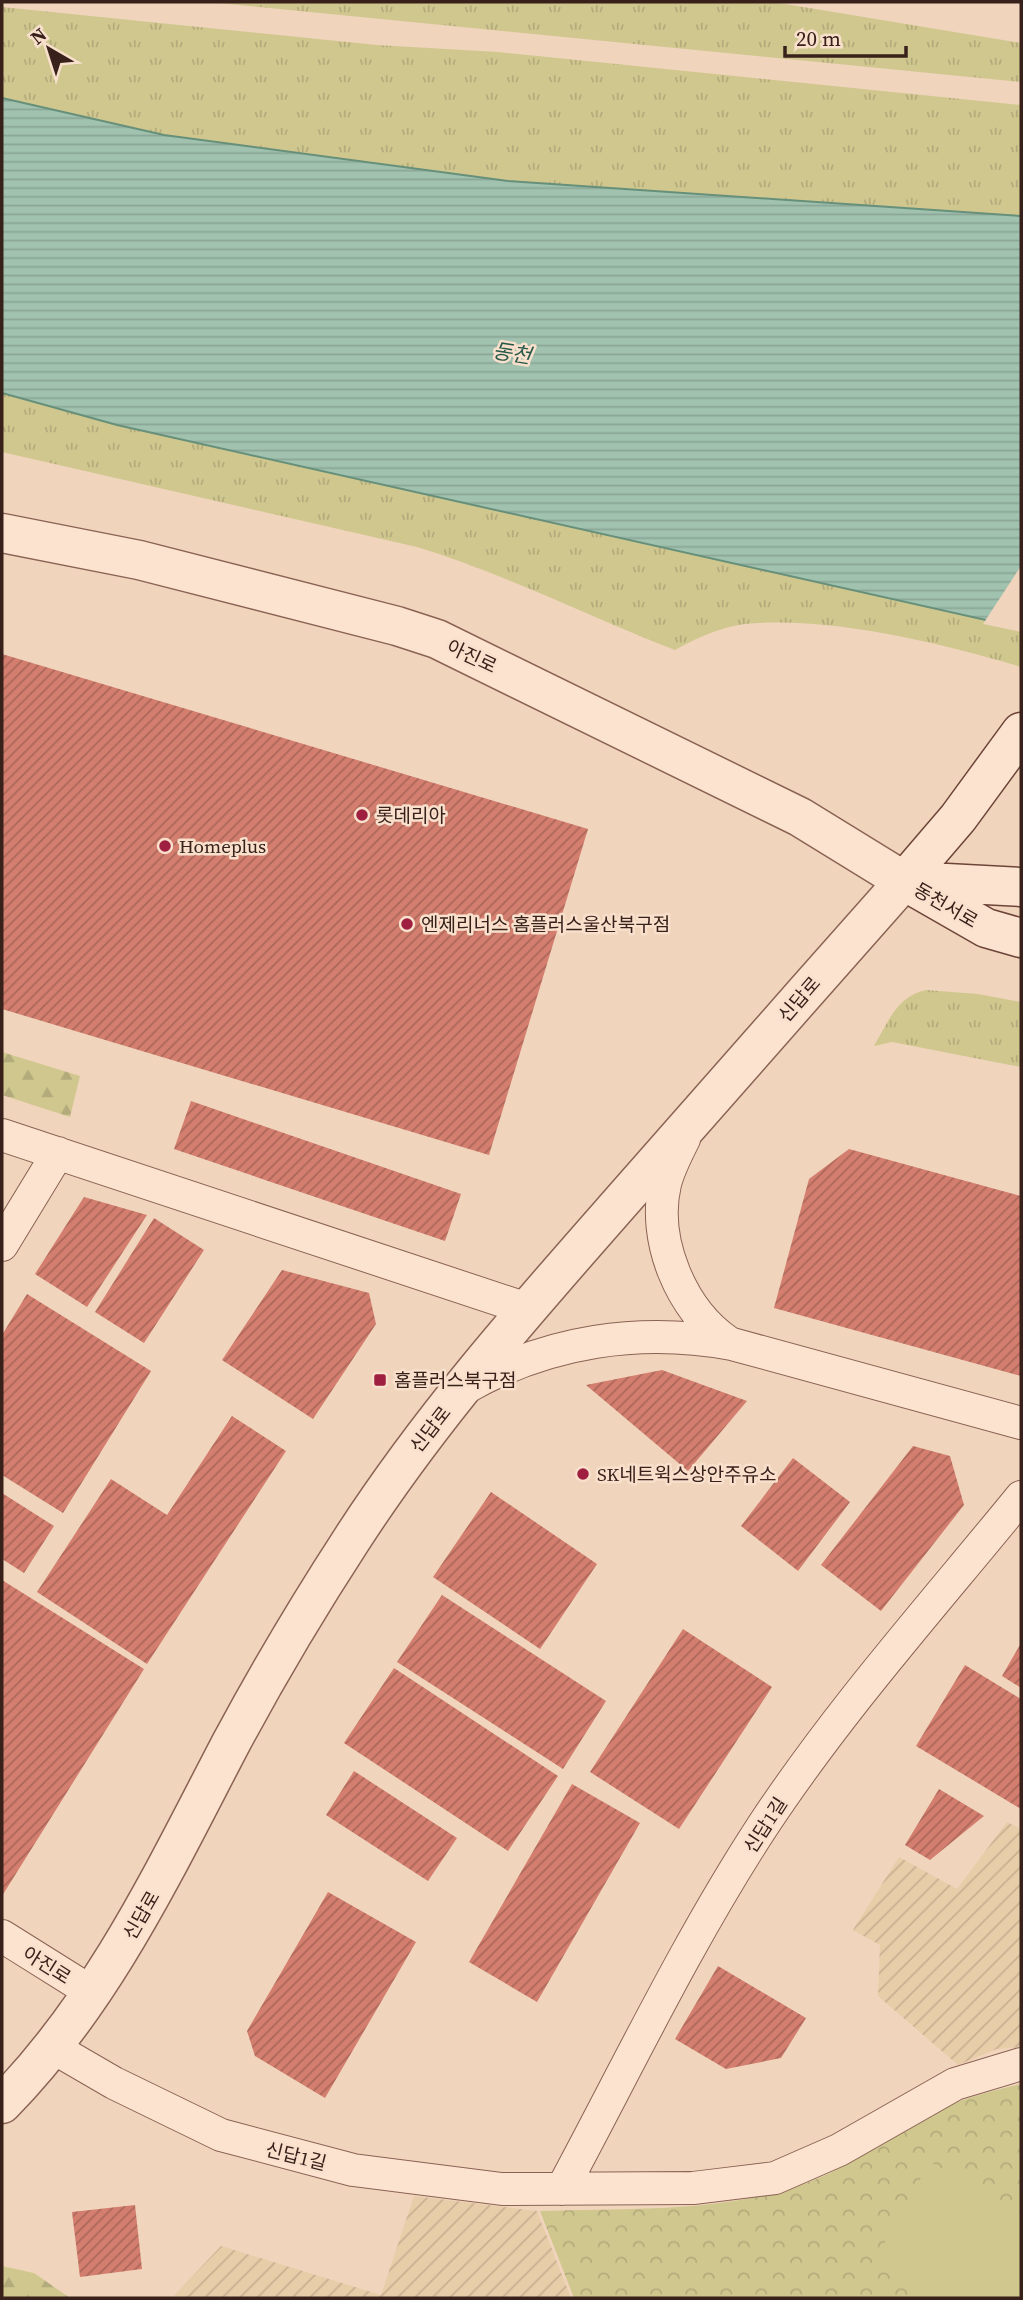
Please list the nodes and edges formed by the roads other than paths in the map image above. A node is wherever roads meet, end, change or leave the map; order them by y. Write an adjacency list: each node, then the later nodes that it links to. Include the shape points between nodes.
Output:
1 (2, 533): 3 (street, 아진로, via 139,560 437,639 800,817)
2 (1014, 744): 3 (street, 신답로)
3 (904, 881): 4 (street, 동천서로); 5 (street, 동천서로, via 986,928); 6 (street, 신답로)
4 (1021, 887)
5 (1021, 938)
6 (694, 1119): 10 (street, 신답로); 11 (street, via 665,1185 662,1216 666,1245 697,1315)
7 (2, 1135): 8 (street)
8 (58, 1153): 9 (street); 10 (street)
9 (2, 1245)
10 (527, 1309): 12 (street, 신답로)
11 (732, 1344): 12 (street, via 688,1336 647,1336 576,1345 511,1364); 13 (street)
12 (459, 1391): 16 (street, 신답로, via 403,1464 297,1627 169,1867)
13 (1021, 1423)
14 (1021, 1497): 20 (street, 신답1길, via 824,1738 762,1828 705,1923)
15 (2, 1936): 16 (street, 아진로)
16 (93, 1993): 17 (street, 신답로)
17 (52, 2048): 19 (street, 신답로); 20 (street, 신답1길, via 221,2135 281,2152 353,2170 429,2181 502,2189)
18 (1021, 2064): 20 (street, 신답1길, via 955,2084 839,2150 775,2178 693,2188)
19 (2, 2104)
20 (562, 2189)

